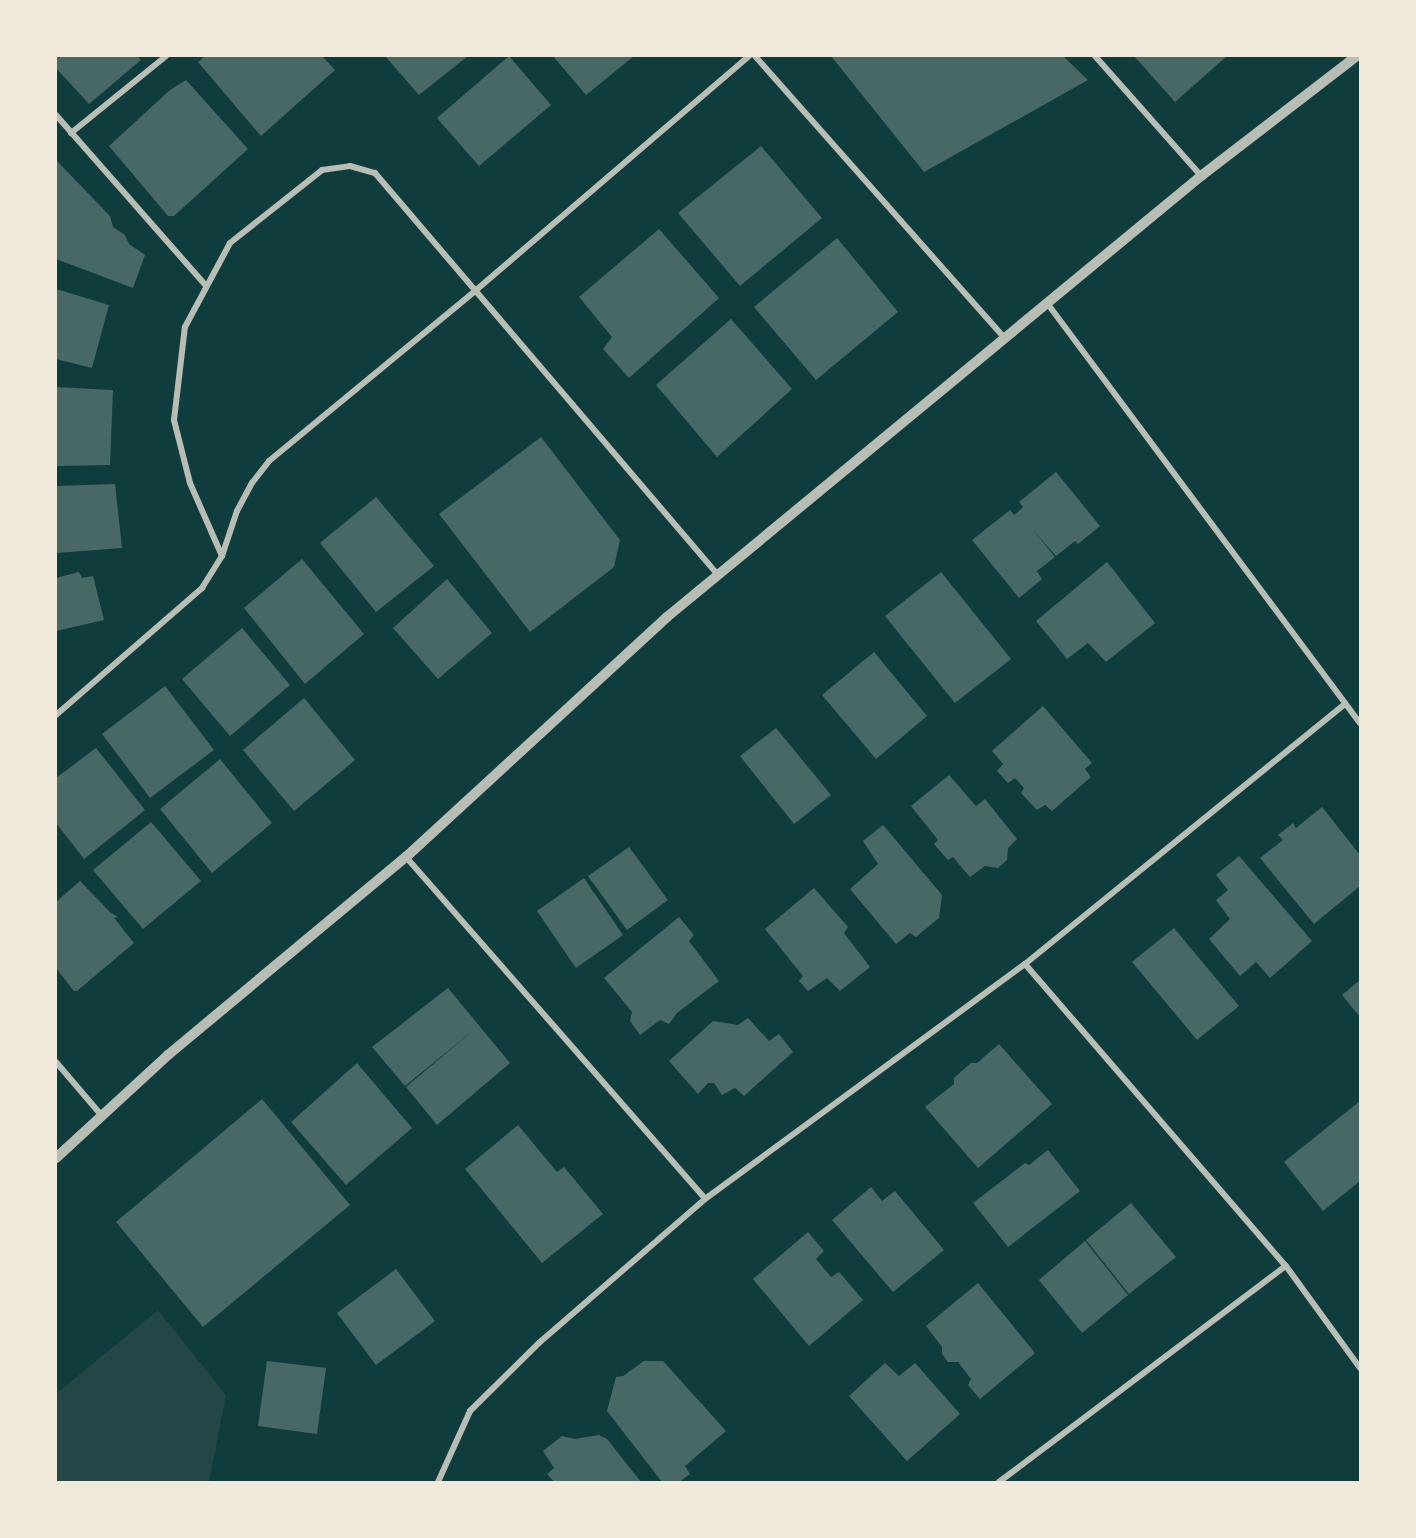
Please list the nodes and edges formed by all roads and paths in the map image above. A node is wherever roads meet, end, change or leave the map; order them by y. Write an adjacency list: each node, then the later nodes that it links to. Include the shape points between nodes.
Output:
1 (166, 56): 7 (street)
2 (749, 56): 10 (street)
3 (755, 56): 12 (street)
4 (1095, 56): 8 (street)
5 (1359, 56): 8 (street)
6 (56, 115): 7 (street)
7 (71, 133): 9 (street)
8 (1201, 176): 11 (street)
9 (206, 286): 10 (street, via 230,243 322,170 350,166 375,173); 13 (street, via 185,327 174,420 190,483)
10 (475, 291): 13 (street, via 269,461 237,511); 14 (street)
11 (1047, 303): 12 (street); 15 (street)
12 (1005, 339): 14 (street)
13 (222, 556): 16 (street, via 202,588)
14 (718, 575): 18 (street, via 667,617)
15 (1345, 704): 17 (street); 19 (street)
16 (56, 715)
17 (1360, 723)
18 (406, 857): 21 (street, via 168,1055); 23 (street)
19 (1025, 964): 23 (street); 24 (street)
20 (56, 1062): 21 (street)
21 (102, 1116): 22 (street)
22 (56, 1158)
23 (705, 1199): 26 (street, via 540,1342 470,1412)
24 (1286, 1266): 25 (street); 27 (street)
25 (1360, 1368)
26 (438, 1482)
27 (999, 1482)

